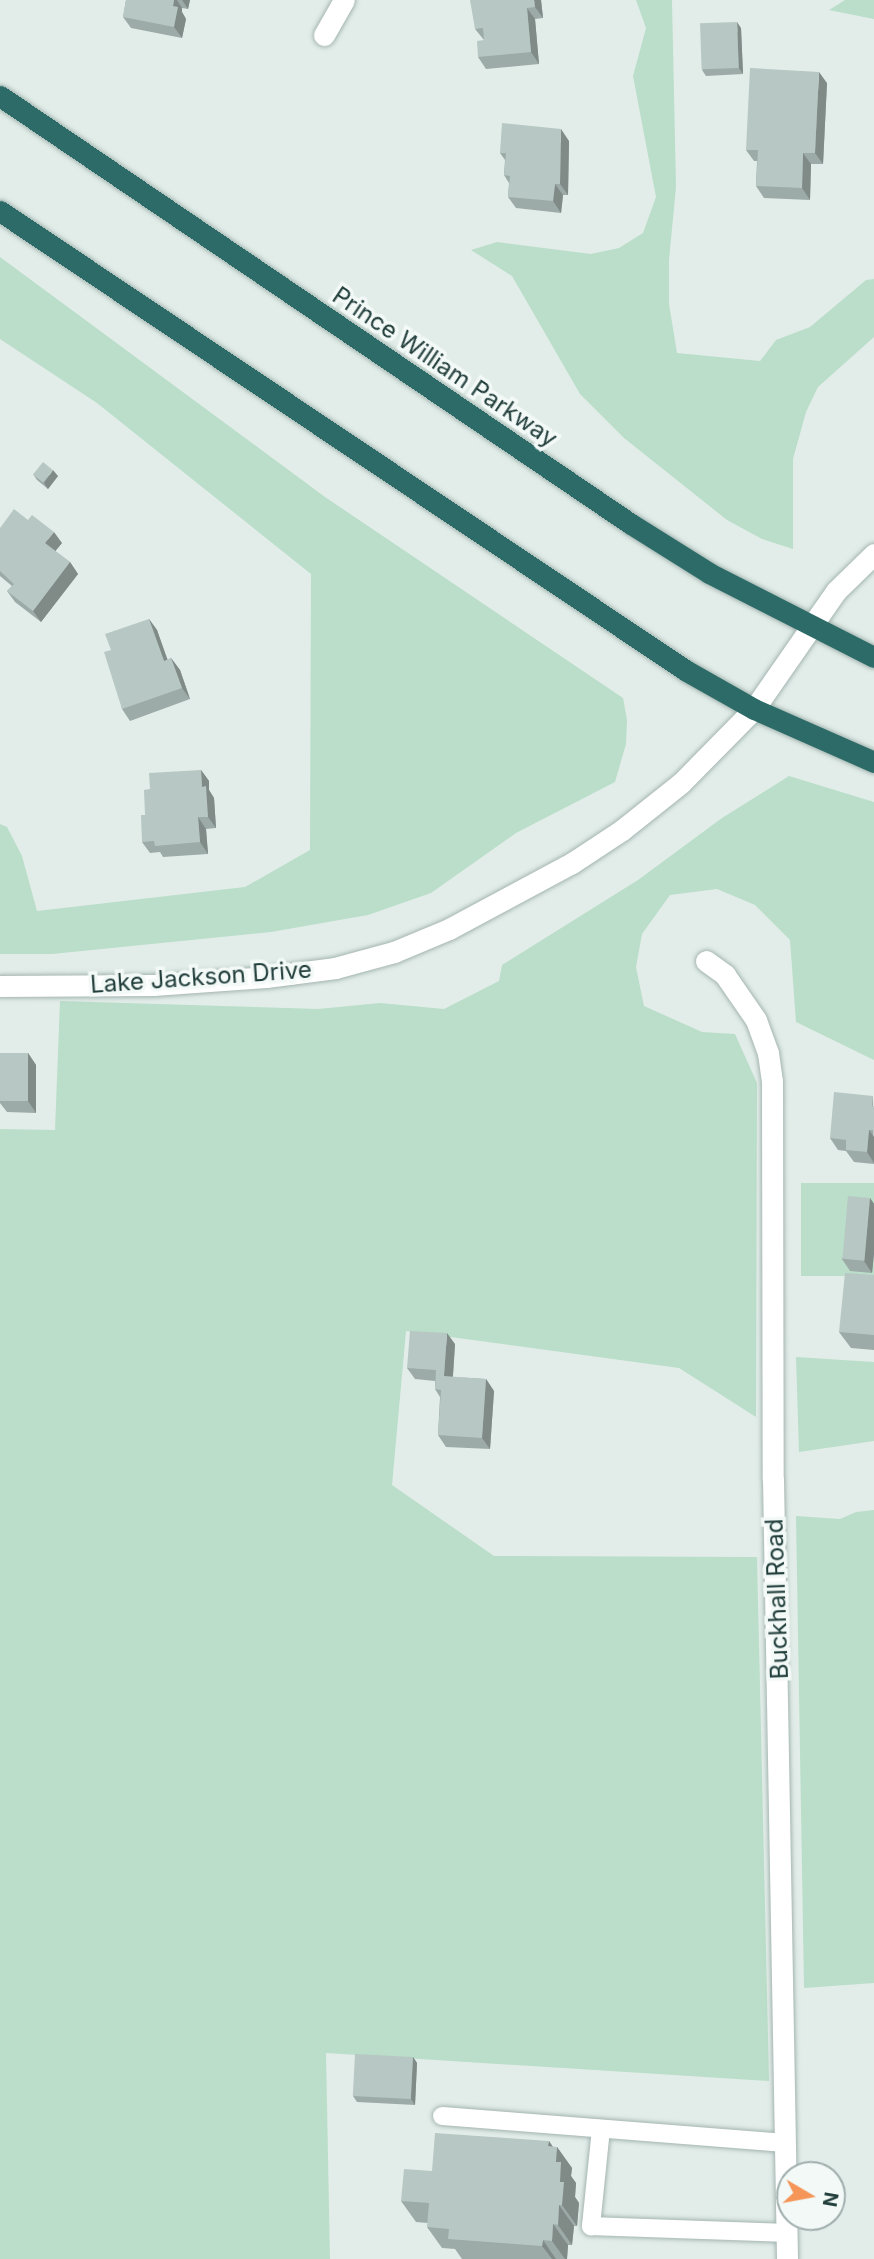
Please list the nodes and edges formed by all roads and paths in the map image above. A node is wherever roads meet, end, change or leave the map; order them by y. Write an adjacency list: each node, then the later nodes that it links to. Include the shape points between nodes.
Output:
1 (344, 0): 2 (street)
2 (324, 35)
3 (0, 96): 6 (highway, Prince William Parkway, via 631,524)
4 (0, 211): 8 (highway, via 678,665)
5 (874, 554): 6 (street, Lake Jackson Drive, via 836,591)
6 (811, 628): 7 (highway, Prince William Parkway); 8 (street, Lake Jackson Drive)
7 (874, 657)
8 (754, 709): 9 (highway); 11 (street, Lake Jackson Drive, via 681,783 622,830 572,863 449,929 394,952 335,968 266,977 153,985)
9 (874, 762)
10 (706, 961): 14 (street, Buckhall Road, via 725,975 756,1020 772,1081 773,1487)
11 (0, 986)
12 (442, 2116): 13 (lane)
13 (601, 2129): 14 (lane); 15 (lane, via 591,2226)
14 (786, 2143): 15 (street, Buckhall Road)
15 (787, 2233): 16 (street, Buckhall Road)
16 (788, 2259)

